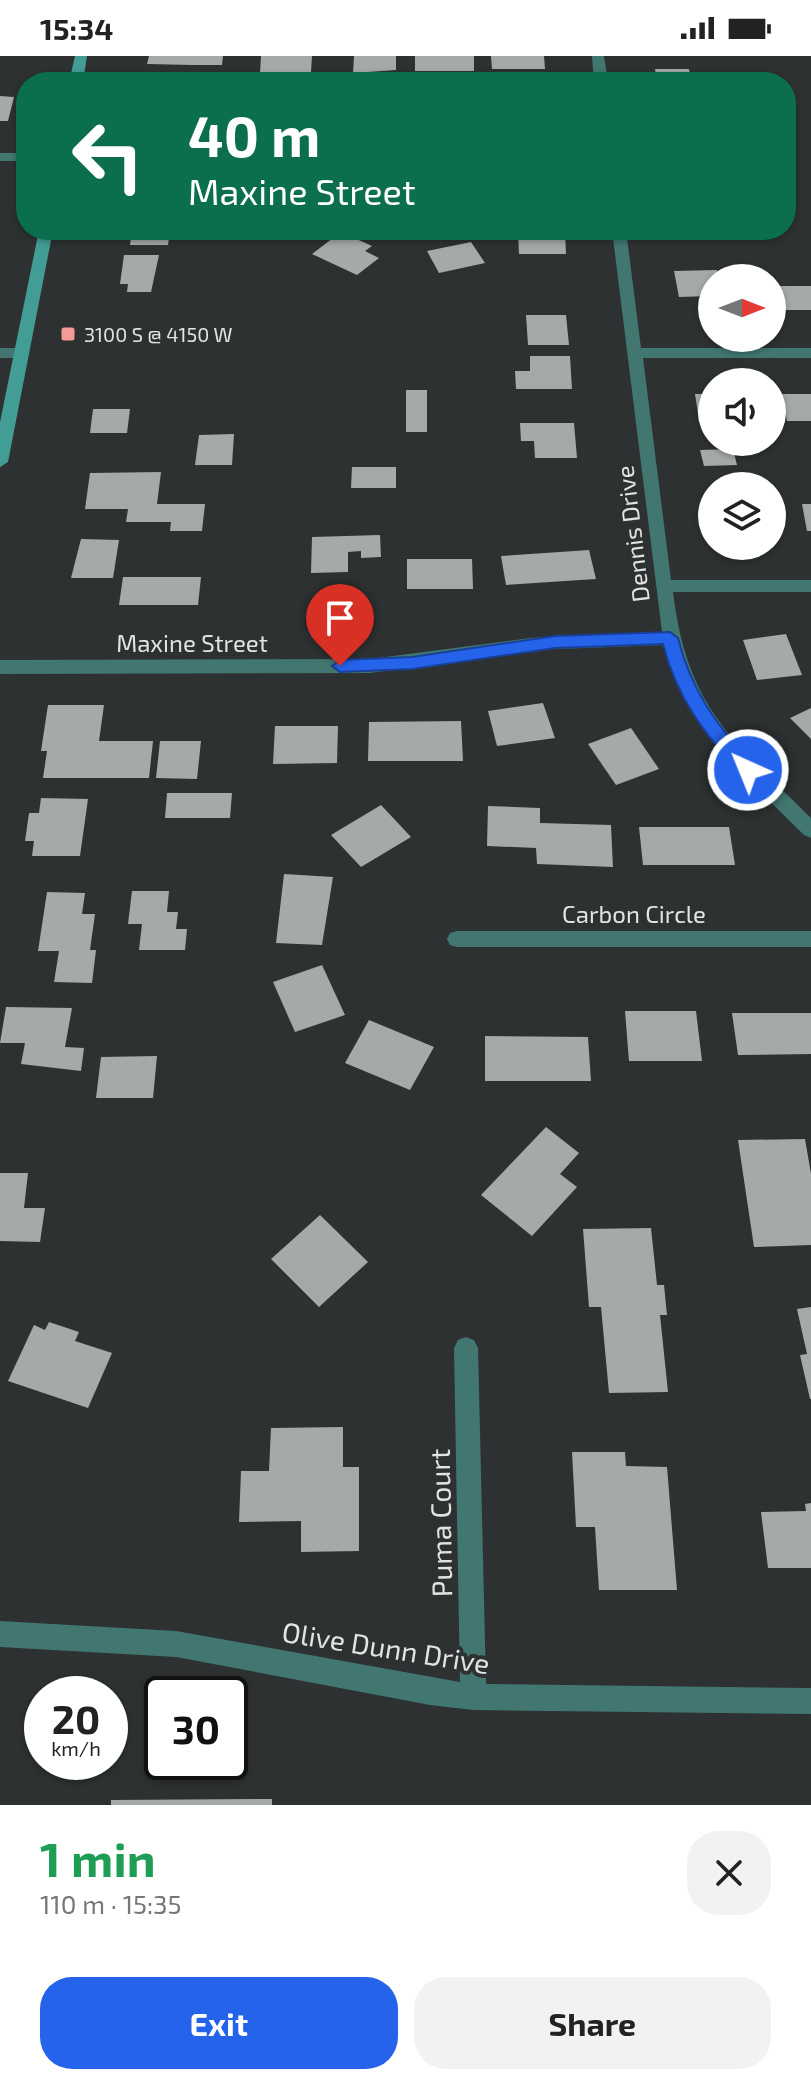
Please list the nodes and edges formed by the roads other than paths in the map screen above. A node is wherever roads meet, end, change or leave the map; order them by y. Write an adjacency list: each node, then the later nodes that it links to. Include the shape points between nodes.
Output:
1 (44, 240): 4 (main road)
2 (620, 240): 5 (street, Dennis Drive)
3 (0, 353): 4 (street)
4 (22, 353): 7 (main road)
5 (635, 353): 6 (street); 8 (street, Dennis Drive)
6 (811, 353)
7 (0, 462)
8 (663, 586): 9 (street); 10 (street, Dennis Drive)
9 (811, 586)
10 (670, 638): 11 (street, Maxine Street, via 531,644 392,665); 12 (street, Dennis Drive, via 684,685 717,738)
11 (0, 667)
12 (811, 830)
13 (457, 939): 14 (street, Carbon Circle)
14 (811, 939)
15 (466, 1348): 17 (street, Puma Court)
16 (0, 1634): 17 (street, Olive Dunn Drive, via 176,1644)
17 (473, 1697): 18 (street, Olive Dunn Drive)
18 (811, 1701)

